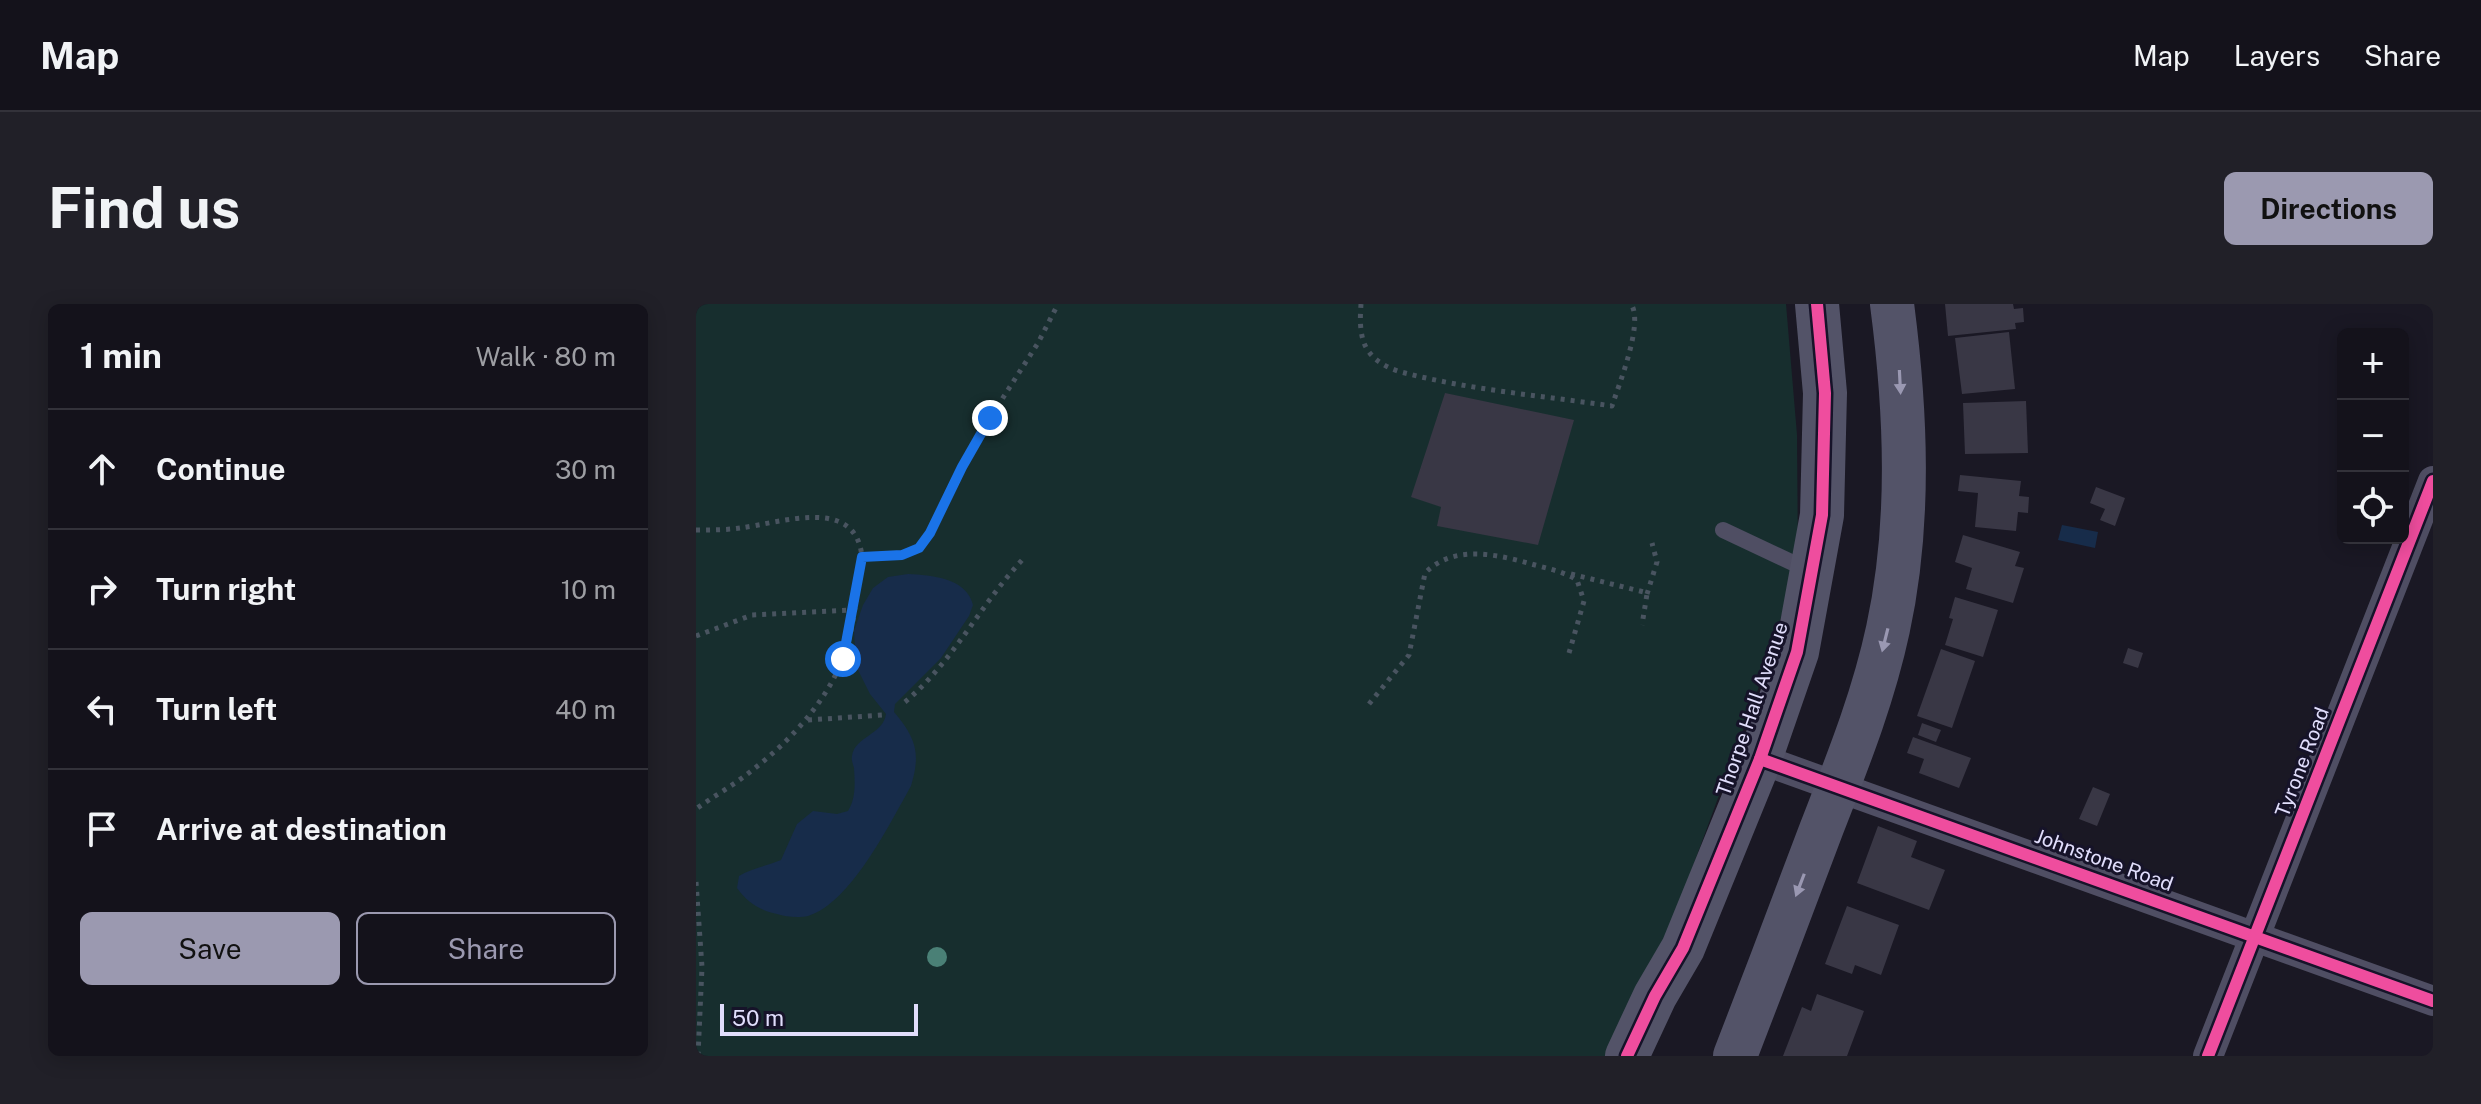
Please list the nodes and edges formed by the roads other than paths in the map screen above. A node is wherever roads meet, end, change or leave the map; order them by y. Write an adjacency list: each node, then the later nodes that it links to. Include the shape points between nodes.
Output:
1 (1817, 304): 5 (street, Thorpe Hall Avenue, via 1825,393 1822,515)
2 (1892, 304): 7 (street, one-way to 7, via 1904,439 1898,569 1868,709)
3 (2433, 481): 8 (street, Tyrone Road)
4 (1723, 530): 5 (lane)
5 (1813, 572): 6 (street, Thorpe Hall Avenue, via 1797,652)
6 (1760, 759): 7 (street, Johnstone Road); 10 (street, Thorpe Hall Avenue, via 1683,948)
7 (1838, 785): 8 (street, Johnstone Road); 11 (street, one-way to 11)
8 (2255, 937): 9 (street, Johnstone Road); 12 (street, Tyrone Road)
9 (2433, 1001)
10 (1627, 1056)
11 (1735, 1056)
12 (2208, 1056)

